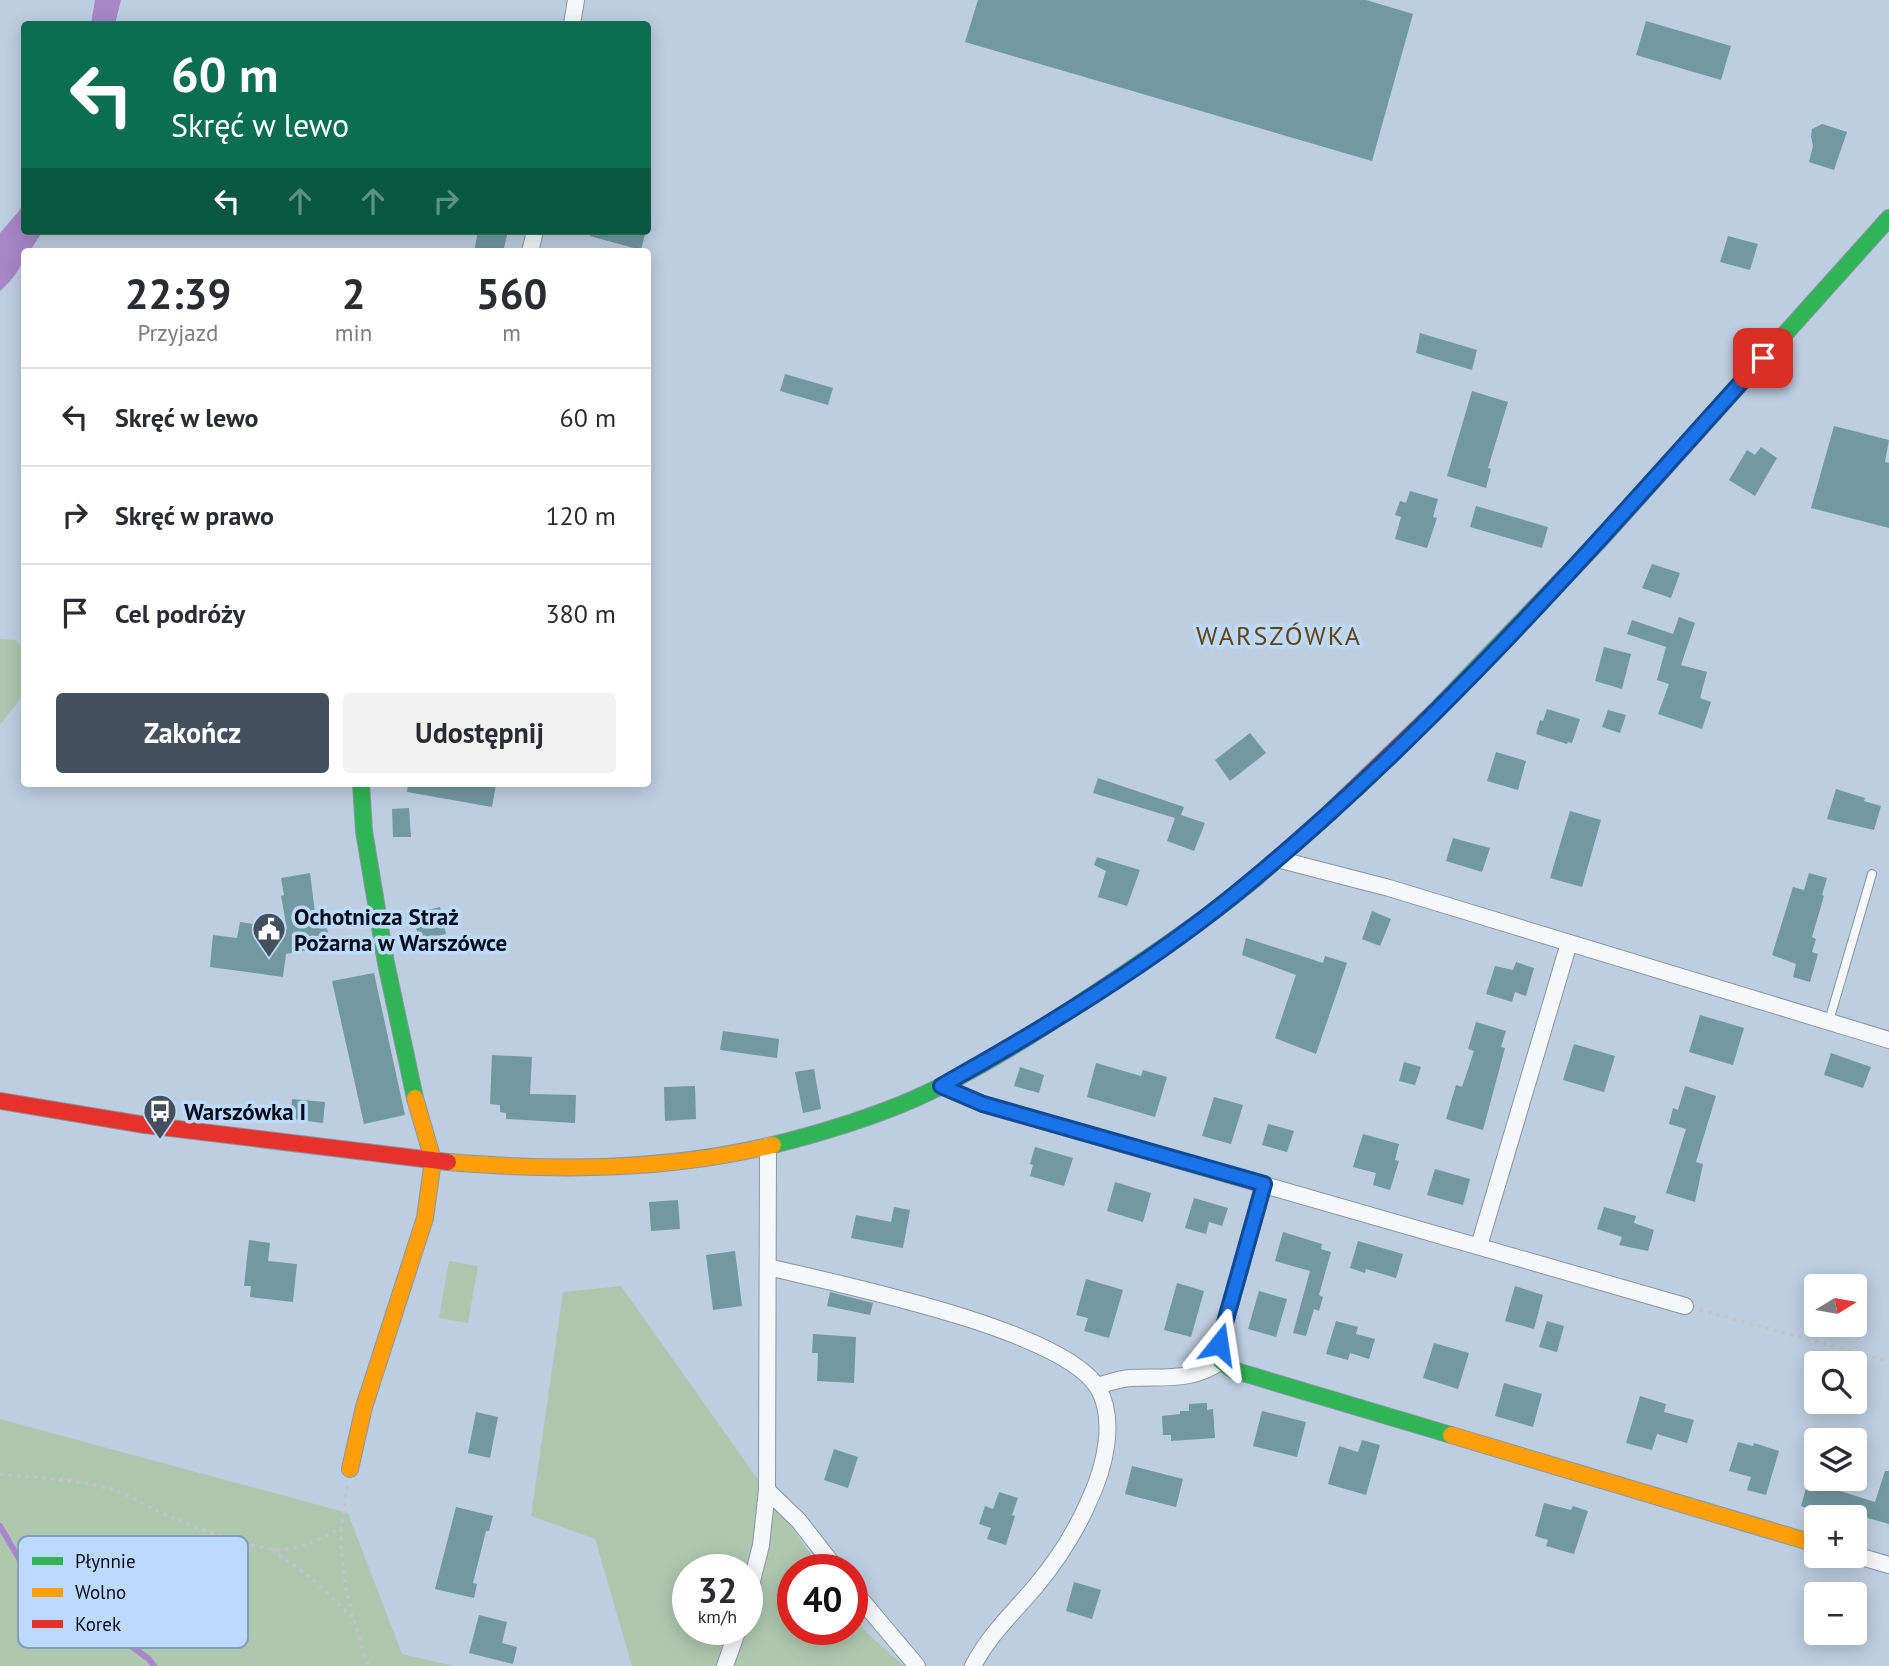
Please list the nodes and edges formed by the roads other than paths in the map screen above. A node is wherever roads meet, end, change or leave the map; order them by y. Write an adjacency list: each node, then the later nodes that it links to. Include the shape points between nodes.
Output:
1 (576, 0): 2 (street)
2 (572, 21)
3 (1889, 218): 5 (street, via 1547,598 1366,778)
4 (361, 787): 13 (street, via 386,963 411,1083)
5 (1277, 859): 7 (street); 10 (street, via 1118,978)
6 (1872, 874): 8 (lane)
7 (1569, 943): 8 (street); 15 (street)
8 (1829, 1021): 9 (street)
9 (1889, 1040)
10 (941, 1086): 12 (street, via 857,1120); 14 (street, via 983,1104)
11 (0, 1101): 13 (street, via 90,1118)
12 (768, 1146): 13 (street, via 655,1166 599,1170); 16 (street)
13 (433, 1160): 20 (street, via 425,1218 364,1407)
14 (1264, 1184): 15 (street); 18 (street, via 1219,1344)
15 (1479, 1246): 17 (street)
16 (768, 1267): 19 (street, via 980,1323 1056,1353); 21 (street)
17 (1685, 1306)
18 (1221, 1361): 19 (street, via 1192,1376 1126,1378); 22 (street, via 1250,1376)
19 (1097, 1386): 31 (street, via 1104,1399 1107,1432 1089,1502 1049,1569 988,1640)
20 (350, 1469)
21 (768, 1490): 23 (street); 24 (street)
22 (1804, 1540)
23 (759, 1554)
24 (825, 1554)
25 (1867, 1559): 26 (street)
26 (1889, 1565)
27 (868, 1608): 30 (street)
28 (732, 1645): 29 (street)
29 (725, 1666)
30 (917, 1666)
31 (973, 1666)

